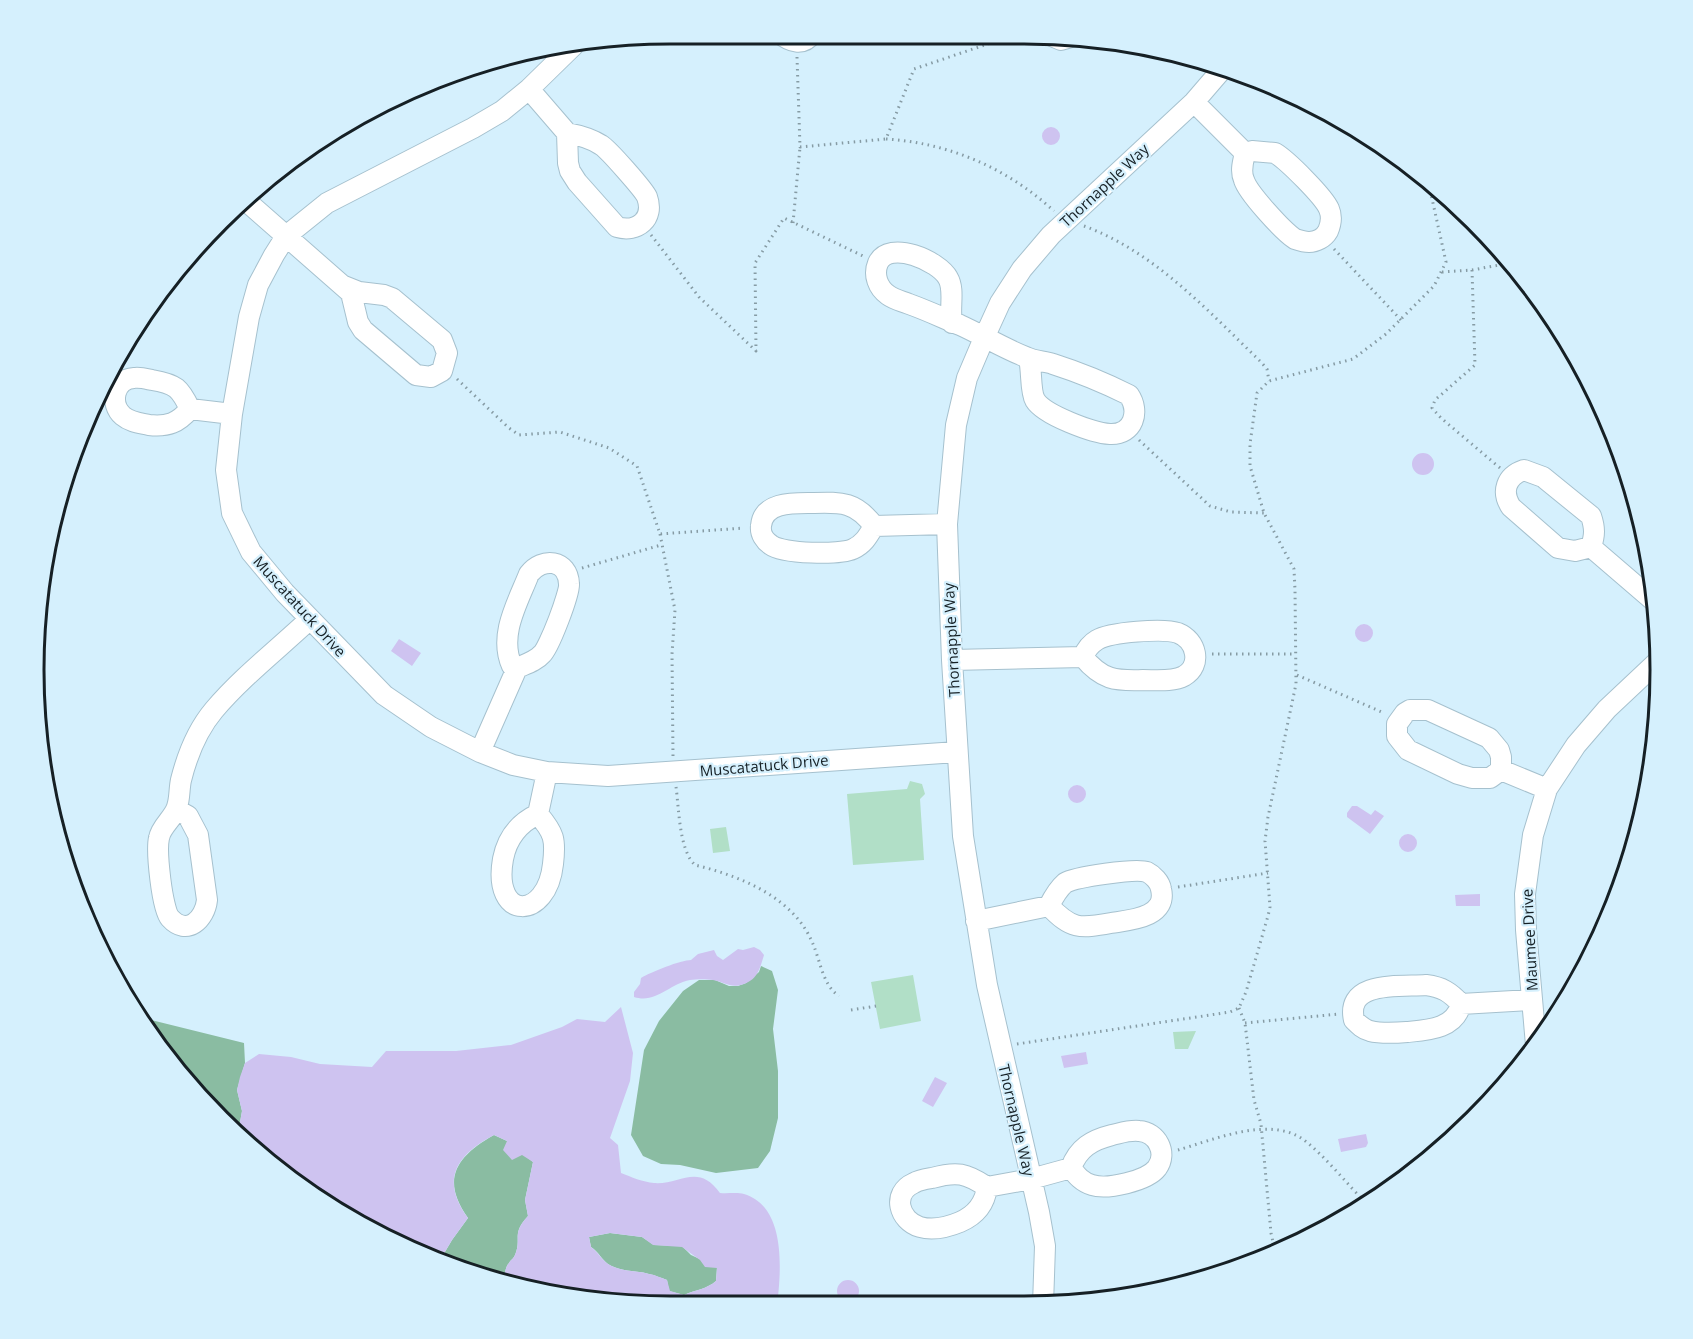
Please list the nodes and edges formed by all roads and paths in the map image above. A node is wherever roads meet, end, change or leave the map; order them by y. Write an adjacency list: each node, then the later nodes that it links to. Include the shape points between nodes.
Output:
1 (805, 44): 9 (path)
2 (988, 44): 8 (path, via 914,69)
3 (566, 53): 5 (street, Muscatatuck Drive)
4 (1218, 75): 6 (street, Thornapple Way)
5 (529, 88): 7 (street); 16 (street, Muscatatuck Drive, via 502,111 473,128 327,203)
6 (1194, 102): 10 (street); 13 (street, Thornapple Way)
7 (567, 133): 14 (street, via 603,146 646,195 649,207); 14 (street, via 568,163 578,182 617,227 634,228)
8 (886, 139): 9 (path); 13 (path, via 913,141 974,158 1014,179)
9 (800, 147): 15 (path)
10 (1245, 153): 17 (street, via 1245,183 1266,210 1296,240 1309,242); 17 (street, via 1275,153 1319,195 1330,210 1331,219)
11 (1431, 195): 21 (path, via 1446,262)
12 (251, 205): 16 (street)
13 (1067, 219): 25 (street, Thornapple Way, via 1022,269); 28 (path, via 1093,229 1166,272 1262,362)
14 (642, 223): 15 (path, via 699,297 756,351 755,263 784,218)
15 (793, 223): 18 (path)
16 (286, 236): 22 (street); 30 (street, Muscatatuck Drive, via 253,298)
17 (1323, 237): 23 (path)
18 (878, 263): 24 (street, via 876,278 887,294); 24 (street, via 889,252 899,252 944,272 951,291)
19 (1500, 265): 20 (path)
20 (1472, 270): 21 (path); 32 (path, via 1475,365 1434,400 1432,408)
21 (1442, 272): 23 (path, via 1434,286)
22 (344, 286): 27 (street, via 392,298 442,340 447,353); 27 (street, via 353,297 363,330 416,375 431,377)
23 (1401, 320): 28 (path, via 1353,359)
24 (952, 322): 25 (street)
25 (984, 338): 26 (street); 34 (street, Thornapple Way, via 956,425)
26 (1029, 359): 31 (street, via 1033,393 1041,406 1096,431 1112,434); 31 (street, via 1063,367 1129,395 1135,416)
27 (444, 367): 37 (path, via 519,435 560,432 609,448 637,466)
28 (1269, 381): 33 (path, via 1257,393 1250,444 1250,466)
29 (190, 409): 30 (street)
30 (232, 414): 42 (street, Muscatatuck Drive, via 226,470 232,513 251,552)
31 (1127, 428): 33 (path, via 1210,506 1231,512)
32 (1510, 477): 39 (street, via 1506,493 1511,507 1558,549 1575,551); 39 (street, via 1524,470 1533,472 1582,508 1594,525)
33 (1264, 513): 43 (path, via 1294,569)
34 (946, 524): 35 (street); 46 (street, Thornapple Way)
35 (874, 526): 36 (street, via 860,510 834,502 778,506 768,510); 36 (street, via 867,539 850,551 821,552 778,549 763,538)
36 (761, 527): 37 (path)
37 (660, 534): 38 (path)
38 (661, 545): 40 (path); 55 (path, via 675,610)
39 (1591, 547): 41 (street)
40 (566, 573): 47 (street, via 568,592 546,648 536,660); 47 (street, via 552,562 529,574 507,633 509,659)
41 (1644, 593)
42 (310, 619): 51 (street, Muscatatuck Drive, via 384,695 432,727); 57 (street, via 213,712 188,756)
43 (1296, 654): 44 (path); 49 (path)
44 (1195, 655): 45 (street, via 1189,640 1167,632 1104,637 1087,648); 45 (street, via 1194,665 1184,676 1151,680 1113,680 1097,673)
45 (1083, 657): 46 (street)
46 (952, 660): 52 (street, Thornapple Way)
47 (518, 668): 51 (street)
48 (1650, 669): 56 (street, Maumee Drive, via 1576,744)
49 (1296, 674): 50 (path); 59 (path, via 1268,818)
50 (1399, 720): 53 (street, via 1410,710 1428,710 1489,738 1499,750); 53 (street, via 1397,736 1408,750 1472,778 1490,778)
51 (480, 752): 54 (street, Muscatatuck Drive, via 513,765)
52 (957, 752): 55 (street, Muscatatuck Drive); 62 (street, Thornapple Way, via 963,836)
53 (1501, 770): 56 (street)
54 (547, 772): 55 (street, Muscatatuck Drive, via 608,776); 58 (street)
55 (674, 773): 63 (path, via 684,843 691,861 739,878 781,903 810,935 829,985)
56 (1547, 789): 64 (street, Maumee Drive, via 1526,877)
57 (177, 810): 57 (street, via 159,836 163,904 170,918 181,925 192,925 201,919 207,900 198,835 188,816)
58 (538, 814)
59 (1268, 873): 60 (path); 67 (path, via 1270,907)
60 (1162, 890): 61 (street, via 1146,872 1106,874 1066,883); 61 (street, via 1161,901 1151,914 1105,924 1073,925)
61 (1049, 906): 62 (street)
62 (976, 921): 72 (street, Thornapple Way)
63 (839, 996)
64 (1532, 1000): 65 (street); 71 (street, Maumee Drive)
65 (1461, 1004): 69 (street, via 1440,987 1381,987 1357,997); 69 (street, via 1450,1022 1423,1031 1368,1031 1354,1020)
66 (876, 1006): 68 (path)
67 (1239, 1008): 70 (path); 72 (path)
68 (851, 1010)
69 (1353, 1013): 70 (path)
70 (1245, 1023): 73 (path)
71 (1535, 1030)
72 (1001, 1046): 76 (street, Thornapple Way)
73 (1261, 1128): 74 (path); 78 (path, via 1293,1133); 79 (path)
74 (1162, 1155): 75 (street, via 1148,1177 1112,1186 1082,1181); 75 (street, via 1160,1144 1148,1134 1124,1131 1093,1141 1075,1157)
75 (1071, 1168): 76 (street)
76 (1031, 1179): 77 (street); 80 (street, Thornapple Way, via 1045,1246)
77 (987, 1187)
78 (1360, 1197)
79 (1273, 1243)
80 (1043, 1295)

